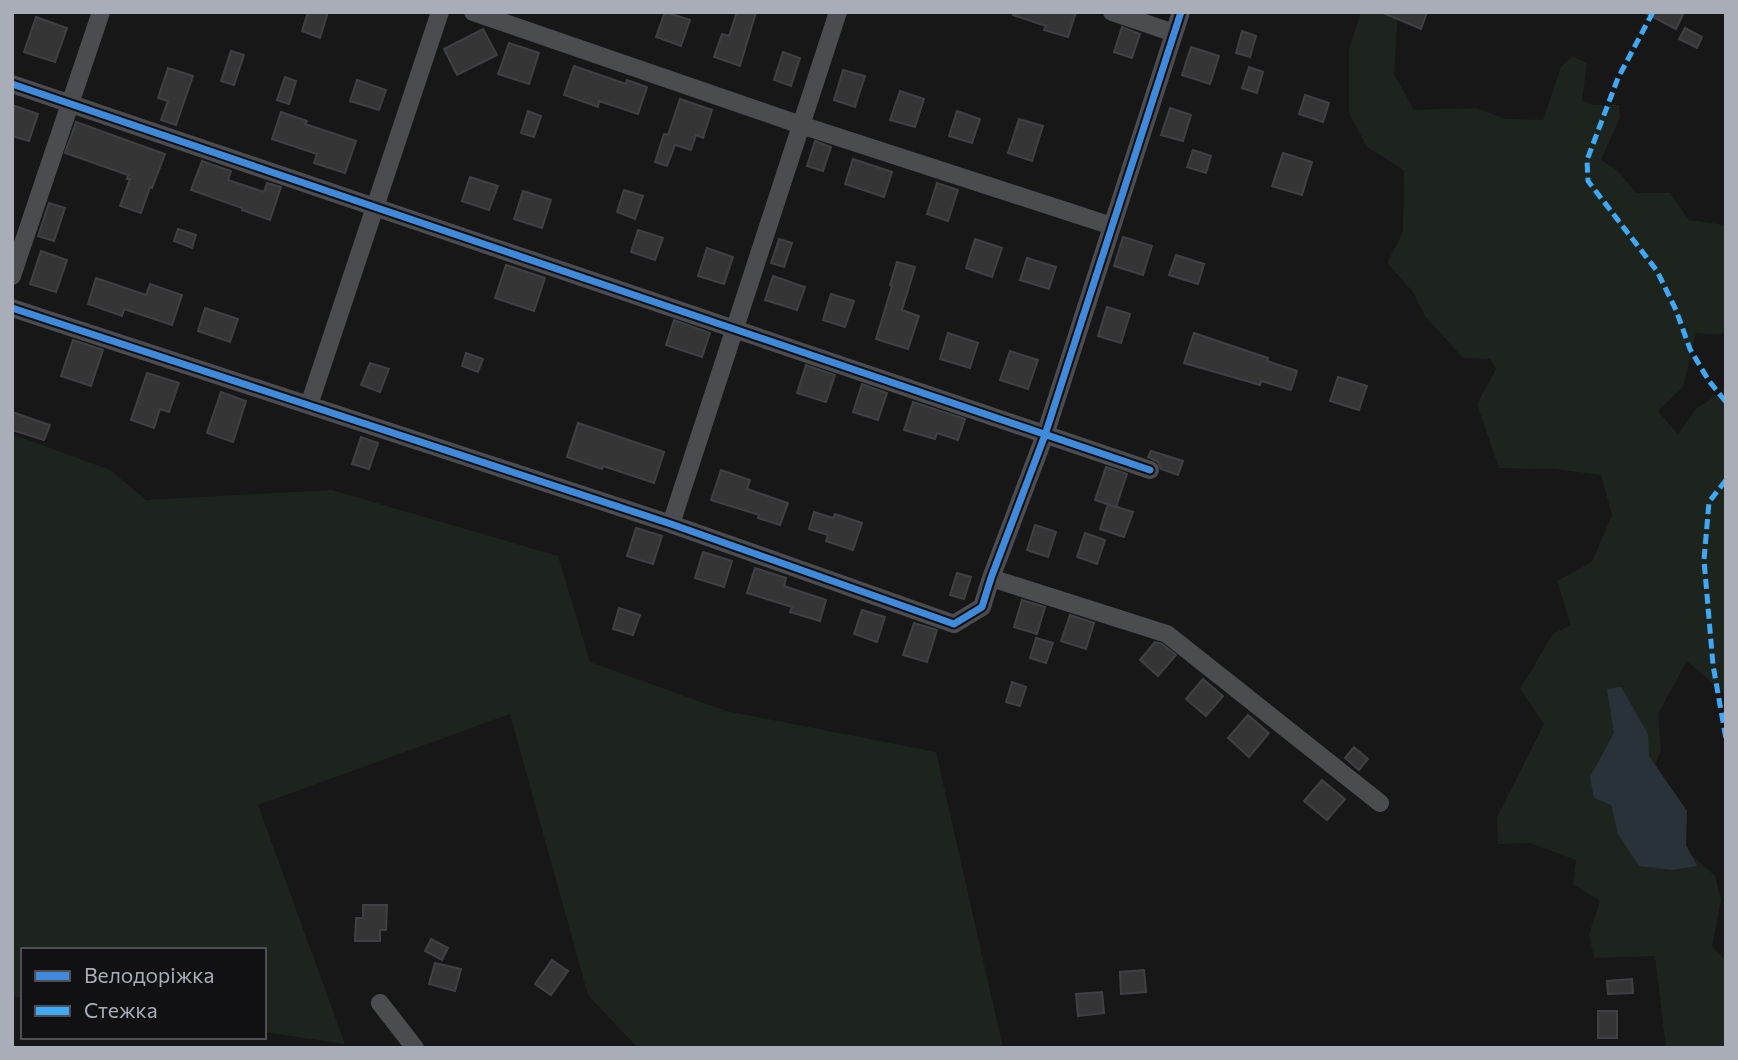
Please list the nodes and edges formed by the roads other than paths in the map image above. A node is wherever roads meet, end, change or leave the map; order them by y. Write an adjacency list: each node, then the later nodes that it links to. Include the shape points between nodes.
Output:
1 (102, 12): 9 (street)
2 (440, 12): 11 (street)
3 (473, 12): 10 (street)
4 (838, 12): 10 (street)
5 (1112, 12): 7 (street)
6 (1181, 12): 7 (street)
7 (1174, 33): 12 (street)
8 (12, 84): 9 (street)
9 (70, 104): 11 (street); 13 (street)
10 (801, 125): 12 (street); 15 (street)
11 (375, 208): 15 (street); 16 (street)
12 (1112, 226): 17 (street)
13 (12, 276)
14 (12, 308): 16 (street)
15 (735, 330): 17 (street); 19 (street)
16 (309, 405): 19 (street)
17 (1045, 435): 18 (street); 20 (street)
18 (1150, 471)
19 (671, 524): 20 (street, via 954,624 982,607)
20 (991, 578): 21 (street, via 1167,634)
21 (1380, 803)
22 (380, 1003): 23 (street)
23 (415, 1048)

